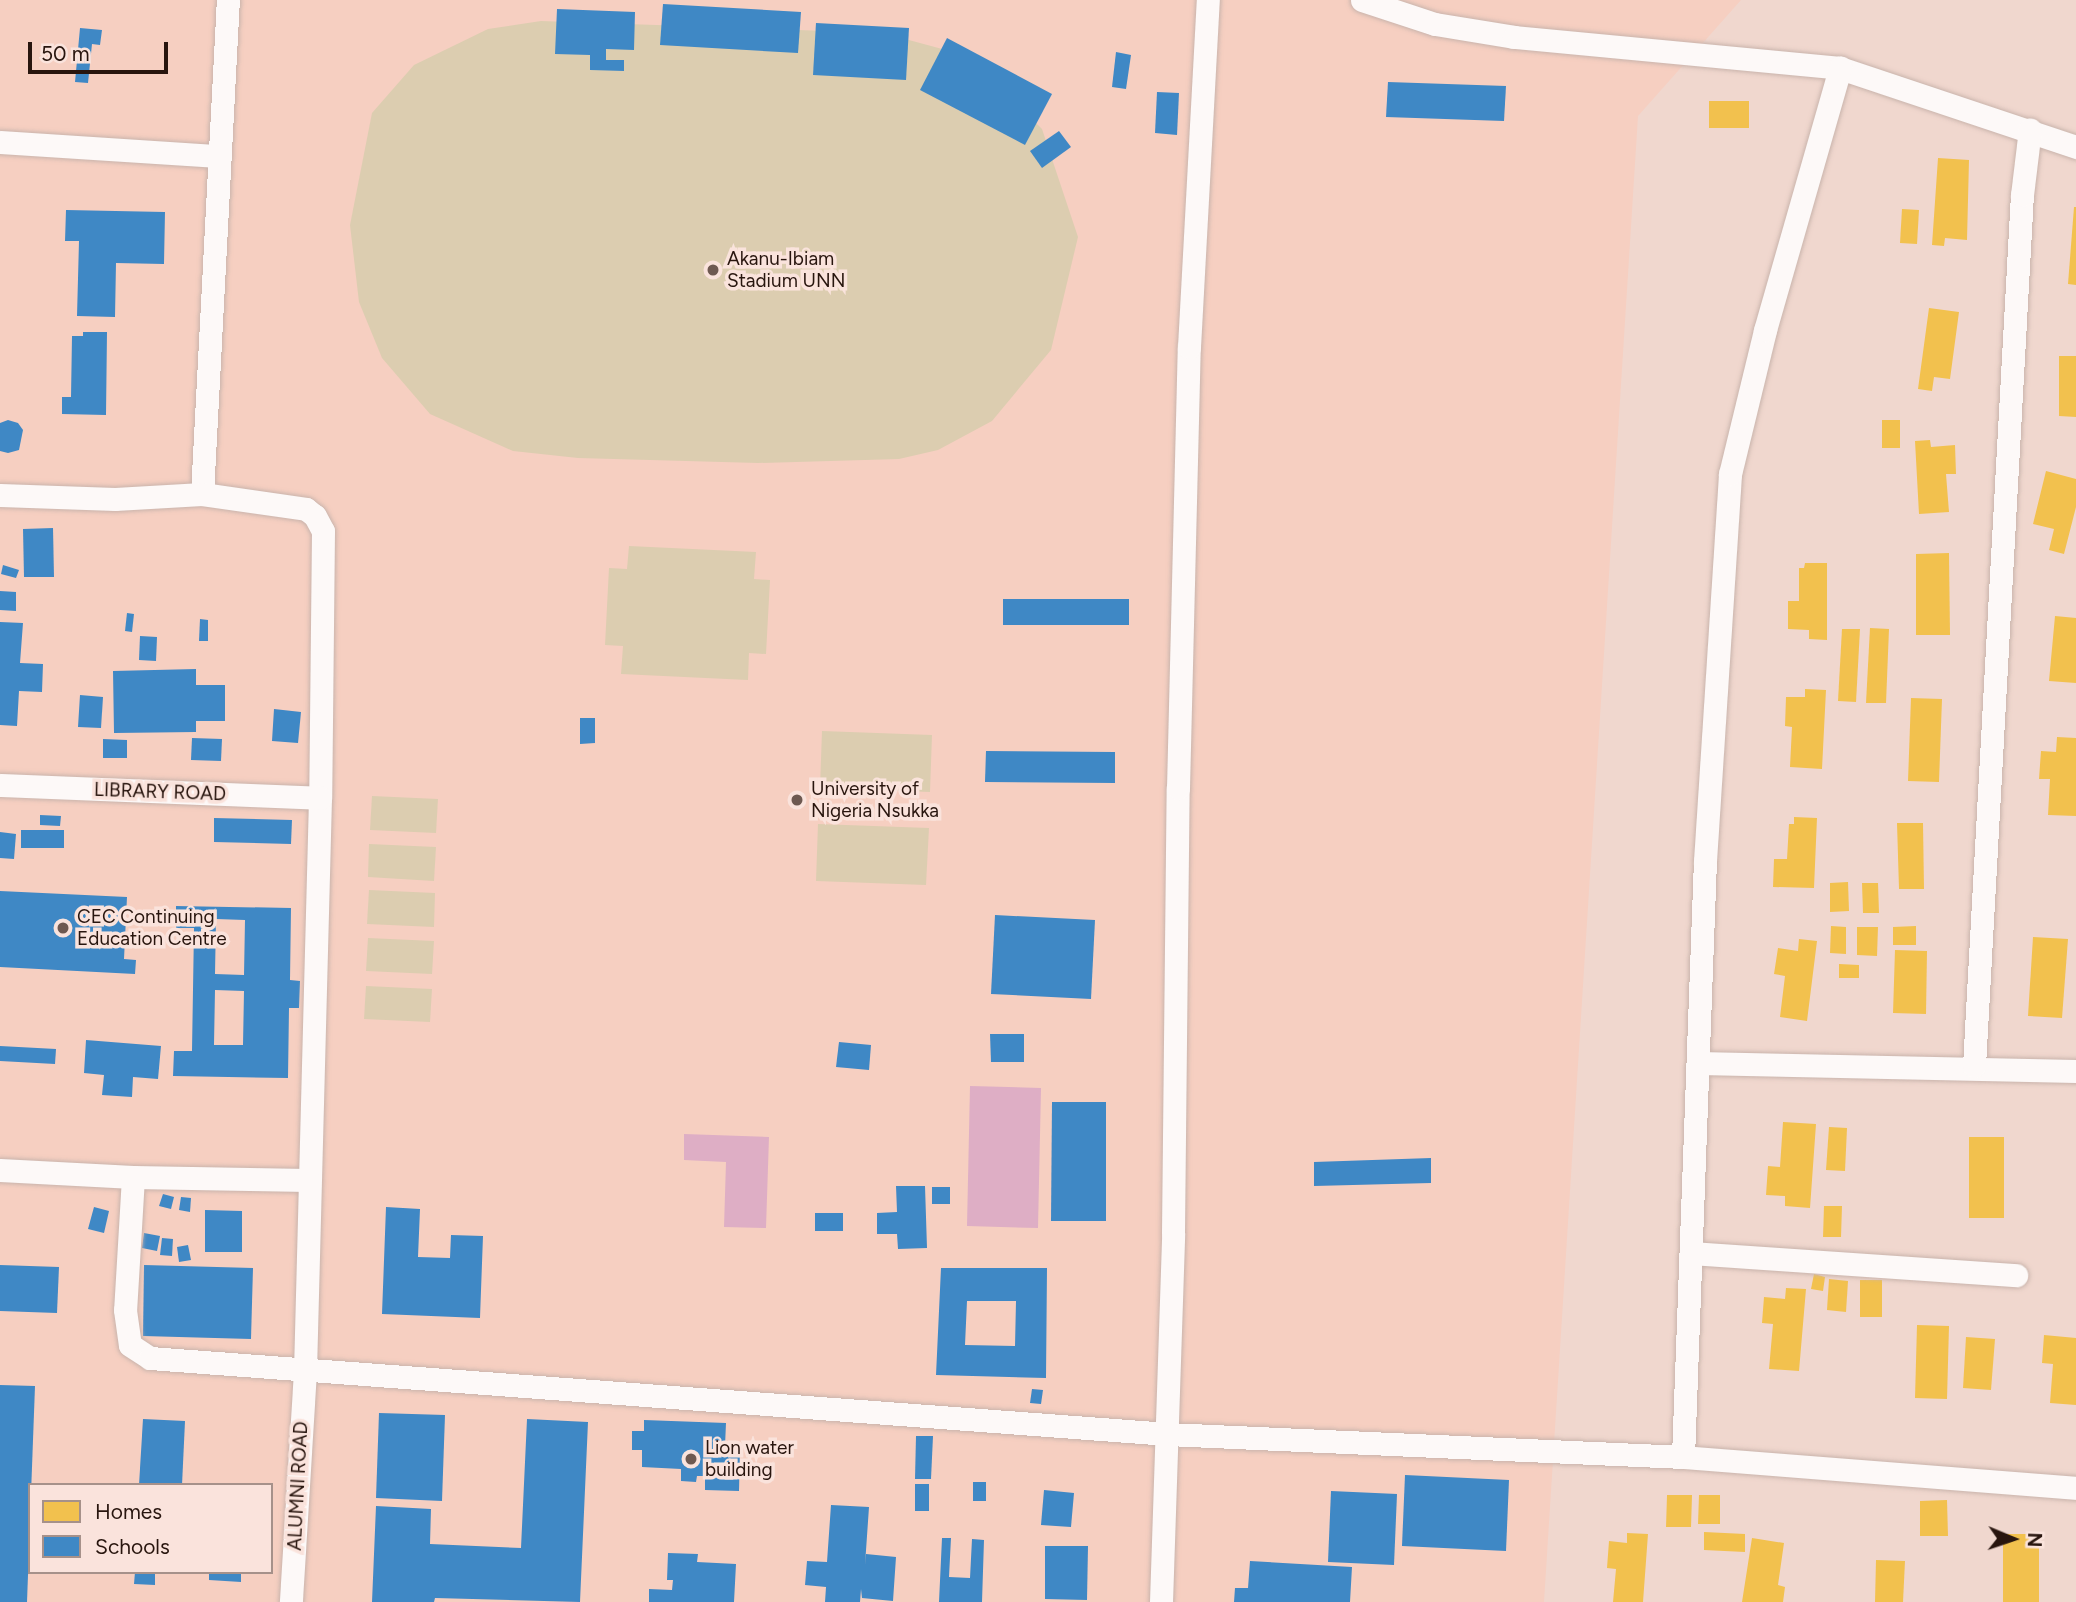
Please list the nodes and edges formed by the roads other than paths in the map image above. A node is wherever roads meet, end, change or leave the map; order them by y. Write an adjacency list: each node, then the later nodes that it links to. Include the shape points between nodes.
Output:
1 (228, 0): 8 (street)
2 (1208, 0): 22 (street, via 1189,347)
3 (1362, 0): 4 (street, via 1435,24 1514,37)
4 (1840, 68): 5 (street); 13 (street, via 1765,330 1730,474 1718,609)
5 (2030, 129): 7 (street); 14 (street, via 2021,209)
6 (0, 142): 8 (street)
7 (2076, 147)
8 (219, 156): 9 (street)
9 (202, 494): 10 (street, ALUMNI ROAD, via 116,499); 12 (street, ALUMNI ROAD, via 306,509 323,531)
10 (0, 495)
11 (0, 785): 12 (street, LIBRARY ROAD)
12 (320, 798): 18 (street, ALUMNI ROAD)
13 (1698, 1063): 14 (street); 19 (street)
14 (1974, 1066): 15 (street)
15 (2076, 1071)
16 (0, 1170): 17 (street)
17 (133, 1177): 18 (street); 21 (street, via 125,1310 130,1345 150,1358)
18 (308, 1180): 21 (street, ALUMNI ROAD)
19 (1691, 1253): 20 (street); 23 (street)
20 (2016, 1275)
21 (305, 1371): 22 (street); 25 (street, ALUMNI ROAD)
22 (1167, 1434): 23 (street); 26 (street)
23 (1683, 1457): 24 (street)
24 (2076, 1488)
25 (291, 1602)
26 (1161, 1602)

